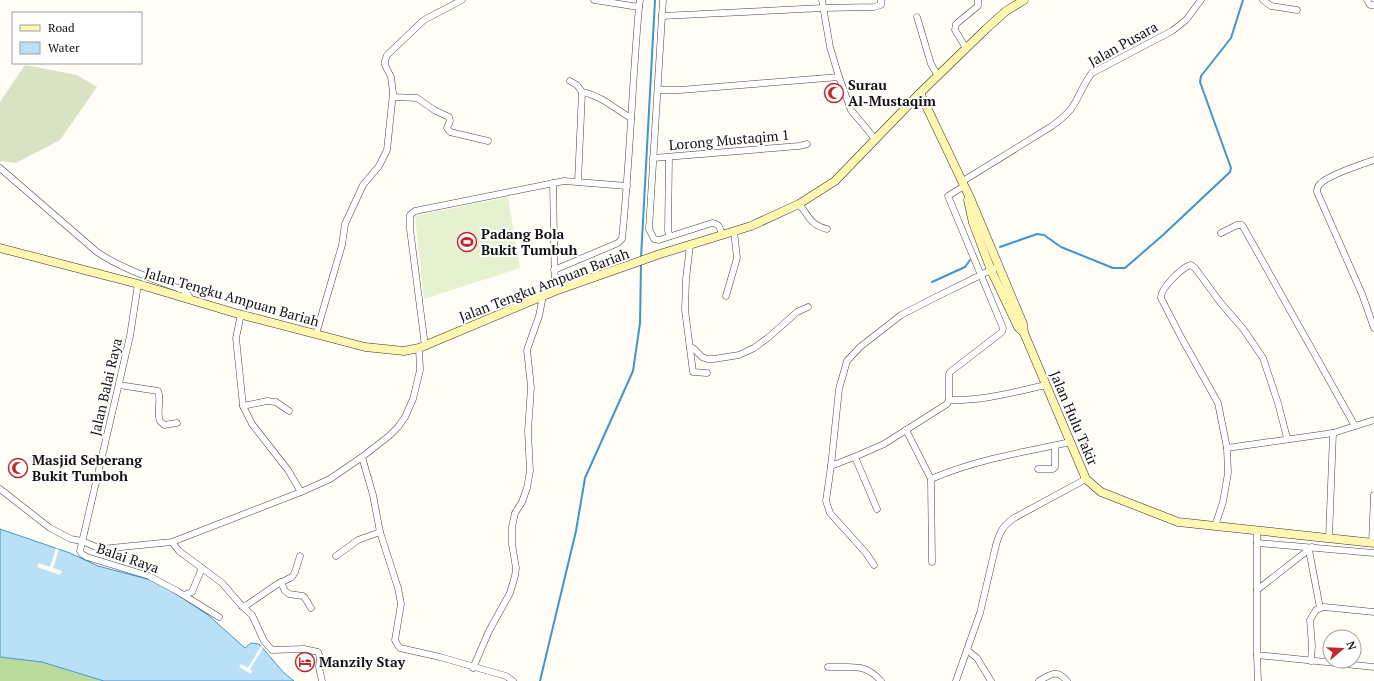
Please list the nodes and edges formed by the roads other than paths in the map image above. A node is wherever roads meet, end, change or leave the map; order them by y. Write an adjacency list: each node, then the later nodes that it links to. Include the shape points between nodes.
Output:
1 (462, 0): 24 (street, via 424,20 388,55 385,65 392,84)
2 (594, 0): 11 (street)
3 (663, 0): 15 (street)
4 (822, 0): 13 (street)
5 (881, 0): 13 (street, via 881,5 874,7)
6 (978, 0): 17 (street, via 978,6 955,27)
7 (1024, 0): 17 (main road, Jalan Tengku Ampuan Bariah, via 1006,11)
8 (1202, 0): 35 (street, Jalan Pusara, via 1186,20 1172,31 1092,73 1064,117)
9 (1263, 0): 14 (street, via 1271,6)
10 (1366, 0): 12 (street, via 1370,5)
11 (640, 3): 25 (street)
12 (1374, 5)
13 (822, 8): 15 (street); 19 (street)
14 (1297, 10)
15 (662, 16): 21 (street)
16 (917, 17): 18 (street, via 931,64)
17 (966, 48): 18 (main road, Jalan Tengku Ampuan Bariah)
18 (938, 76): 23 (main road, Jalan Tengku Ampuan Bariah)
19 (839, 77): 21 (street); 26 (street, via 851,110)
20 (570, 81): 22 (street)
21 (658, 90): 30 (street)
22 (582, 92): 25 (street, via 598,97); 33 (street)
23 (920, 93): 26 (main road, Jalan Tengku Ampuan Bariah); 35 (main road, Jalan Hulu Takir)
24 (393, 97): 27 (street, via 417,98 449,117 447,128 450,132); 59 (street, via 387,150 379,166 363,185 345,224 342,245)
25 (631, 118): 36 (street)
26 (875, 139): 38 (main road, Jalan Tengku Ampuan Bariah, via 835,180)
27 (488, 141)
28 (807, 144): 29 (street, Lorong Mustaqim 1)
29 (669, 157): 30 (street, Lorong Mustaqim 1); 43 (street)
30 (653, 158): 43 (street, via 649,229 654,239)
31 (1374, 160): 57 (street, via 1339,173 1317,188)
32 (0, 168): 54 (street, via 104,256 124,268 184,290)
33 (578, 182): 34 (street); 36 (street)
34 (553, 183): 47 (street); 60 (street, via 415,211 410,215)
35 (963, 183): 37 (main road, Jalan Hulu Takir); 49 (street, Jalan Pusara, via 948,196)
36 (627, 186): 47 (street, via 622,239)
37 (968, 195): 46 (main road, Jalan Hulu Takir); 48 (main road, via 973,223)
38 (799, 204): 39 (street, via 812,223); 40 (main road, Jalan Tengku Ampuan Bariah)
39 (827, 229)
40 (734, 231): 42 (main road, Jalan Tengku Ampuan Bariah); 53 (street, via 737,258)
41 (1221, 234): 70 (street, via 1242,225)
42 (722, 235): 43 (street, via 720,227 712,223); 44 (main road, Jalan Tengku Ampuan Bariah)
43 (670, 236)
44 (690, 245): 51 (main road, Jalan Tengku Ampuan Bariah); 61 (street, via 685,310)
45 (0, 248): 50 (main road, Jalan Tengku Ampuan Bariah)
46 (1000, 266): 48 (street); 58 (main road, Jalan Hulu Takir, via 1023,324)
47 (554, 270): 51 (street)
48 (991, 270): 49 (street); 58 (main road, via 1018,327)
49 (981, 275): 65 (street, via 1003,328 1002,332 948,374); 79 (street, via 901,315 860,347 847,361 839,389)
50 (138, 284): 54 (main road, Jalan Tengku Ampuan Bariah); 63 (street, Jalan Balai Raya)
51 (555, 291): 52 (main road, Jalan Tengku Ampuan Bariah)
52 (543, 296): 60 (main road, Jalan Tengku Ampuan Bariah); 113 (street, via 527,350 531,387 528,431 530,471 527,488 515,513 512,527 515,576 510,594 489,631)
53 (726, 296)
54 (190, 298): 56 (main road, Jalan Tengku Ampuan Bariah)
55 (808, 307): 61 (street, via 797,312 754,348 739,354 707,359)
56 (241, 314): 59 (main road, Jalan Tengku Ampuan Bariah); 66 (street, via 236,338)
57 (1374, 328)
58 (1024, 333): 64 (main road, Jalan Hulu Takir)
59 (316, 334): 60 (main road, Jalan Tengku Ampuan Bariah, via 386,350 404,351)
60 (422, 347): 77 (street, via 414,399 405,417 389,436)
61 (690, 348): 62 (street, via 693,372)
62 (707, 373)
63 (119, 385): 69 (street, via 158,391 160,421 164,425); 91 (street, Jalan Balai Raya)
64 (1046, 385): 65 (street, via 998,396); 74 (main road, Jalan Hulu Takir)
65 (949, 400): 71 (street)
66 (242, 406): 67 (street, via 266,401 276,402); 84 (street)
67 (289, 411)
68 (1374, 420): 70 (street)
69 (177, 423)
70 (1355, 426): 72 (street)
71 (906, 430): 78 (street, via 884,444); 81 (street)
72 (1333, 433): 73 (street); 90 (street)
73 (1286, 438): 76 (street); 76 (street, via 1264,358 1191,265 1183,268 1161,292 1161,298 1218,403)
74 (1071, 442): 75 (street); 82 (main road, Jalan Hulu Takir)
75 (1055, 446): 80 (street, via 1055,467); 81 (street, via 1008,455)
76 (1227, 448): 87 (street, via 1228,472 1223,502)
77 (362, 457): 84 (street, via 330,479); 89 (street)
78 (855, 457): 79 (street); 86 (street)
79 (831, 466): 100 (street, via 826,496 830,513 866,552)
80 (1038, 469)
81 (930, 479): 99 (street)
82 (1086, 479): 87 (main road, Jalan Hulu Takir, via 1102,492 1178,522); 110 (street, via 1004,526 999,535 980,613)
83 (0, 489): 91 (street, via 50,528)
84 (301, 492): 92 (street)
85 (1374, 495): 94 (street)
86 (877, 508)
87 (1215, 526): 88 (main road, Jalan Hulu Takir)
88 (1257, 531): 90 (main road, Jalan Hulu Takir); 93 (street)
89 (380, 532): 98 (street, via 358,540); 113 (street, via 401,604 395,640 397,644 400,648)
90 (1329, 538): 94 (main road, Jalan Hulu Takir)
91 (82, 541): 92 (street, via 101,549); 104 (street, Balai Raya, via 80,551 87,557 149,576)
92 (172, 542): 101 (street, via 179,551)
93 (1256, 543): 95 (street); 103 (street)
94 (1373, 543)
95 (1310, 548): 96 (street); 103 (street); 107 (street)
96 (1374, 553)
97 (300, 556): 102 (street, via 294,575)
98 (336, 556)
99 (932, 562)
100 (874, 565)
101 (202, 568): 104 (street, via 192,592); 105 (street, via 222,583)
102 (281, 582): 105 (street); 106 (street, via 285,591 302,596)
103 (1257, 590): 111 (street)
104 (184, 596): 109 (street, Balai Raya)
105 (242, 606): 116 (street, via 252,615 264,641 272,650 304,649 318,652)
106 (311, 608)
107 (1320, 608): 108 (street); 112 (street, via 1310,620)
108 (1374, 612)
109 (219, 617)
110 (967, 650): 119 (street); 120 (street, via 977,658)
111 (1257, 655): 112 (street); 123 (street)
112 (1311, 661): 115 (street)
113 (473, 668): 117 (street, via 506,676)
114 (828, 668): 118 (street, via 863,668 874,673)
115 (1374, 668)
116 (322, 681)
117 (513, 681)
118 (882, 681)
119 (956, 681)
120 (991, 681)
121 (1039, 681): 122 (street, via 1055,673)
122 (1067, 681)
123 (1258, 681)

